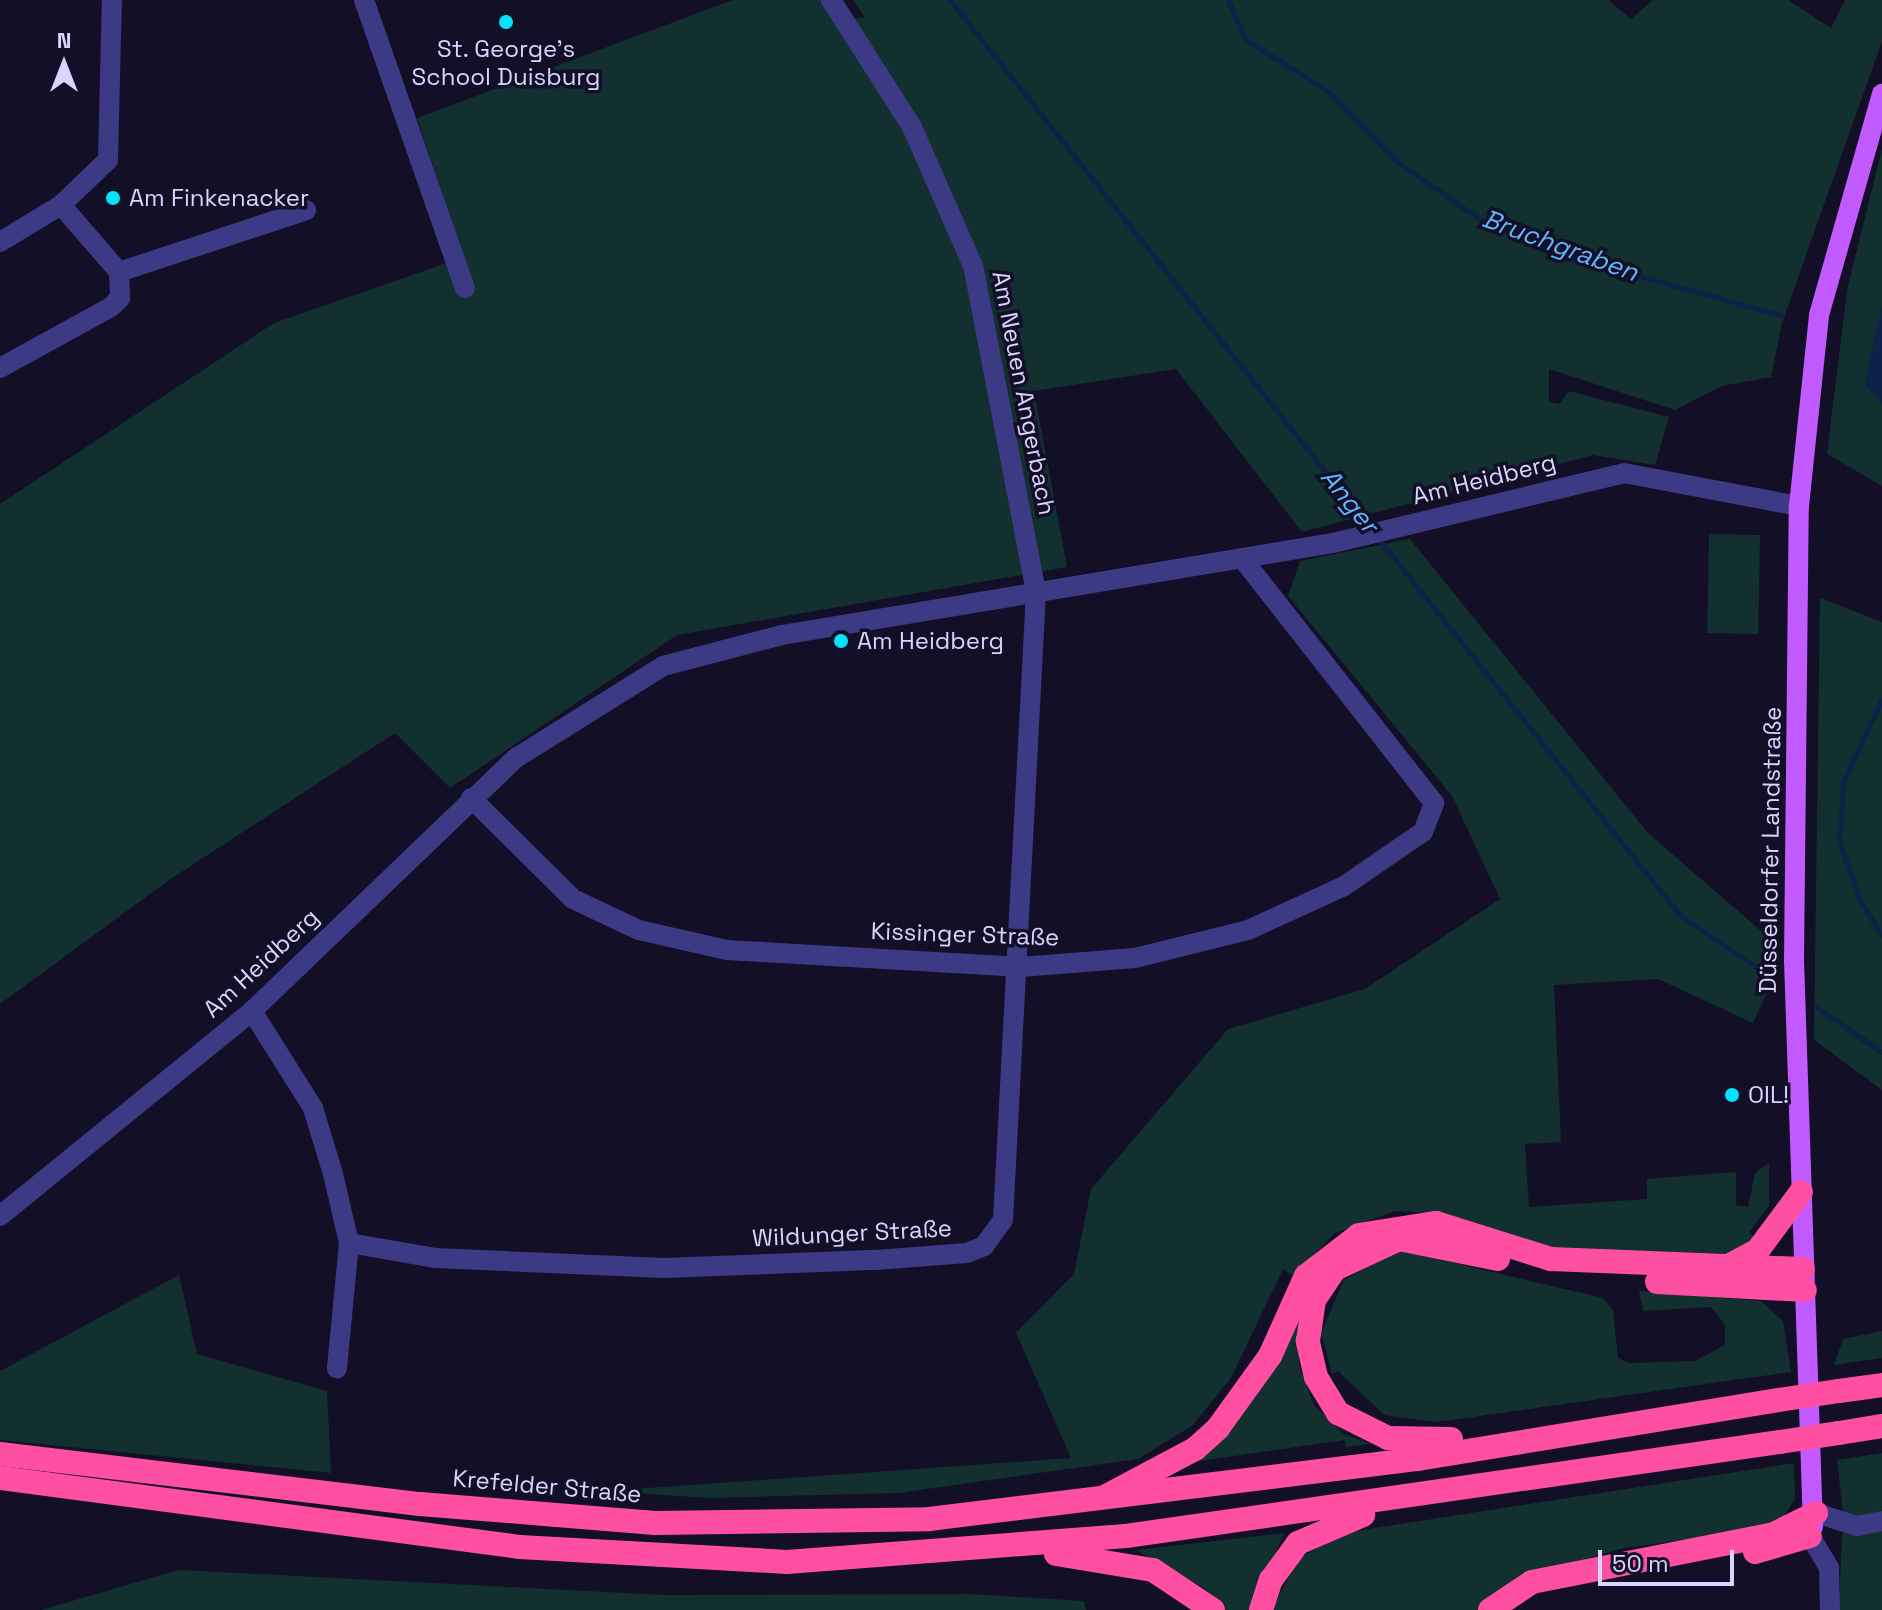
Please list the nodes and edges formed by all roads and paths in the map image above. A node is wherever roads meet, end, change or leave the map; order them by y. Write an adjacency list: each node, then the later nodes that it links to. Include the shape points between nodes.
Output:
1 (112, 0): 5 (street, via 114,142 99,173)
2 (364, 0): 9 (street)
3 (831, 0): 13 (street, Am Neuen Angerbach, via 912,127 973,266)
4 (1882, 94): 11 (main road, Düsseldorfer Landstraße, via 1819,315)
5 (61, 205): 7 (street); 8 (street)
6 (306, 210): 8 (street)
7 (0, 242)
8 (119, 272): 10 (street, via 120,298 111,307)
9 (465, 288)
10 (0, 368)
11 (1799, 506): 12 (street, Am Heidberg, via 1624,473 1356,538); 17 (main road, Düsseldorfer Landstraße, via 1794,961)
12 (1242, 558): 13 (street, Am Heidberg); 15 (street, Kissinger Straße, via 1429,793 1434,816 1423,832 1344,886 1248,930 1135,958)
13 (1036, 592): 14 (street, Am Heidberg, via 782,635 663,666 568,721); 15 (street, Wildunger Straße)
14 (471, 798): 15 (street, Kissinger Straße, via 573,899 639,930 727,950); 16 (street, Am Heidberg)
15 (1021, 967): 19 (street, Wildunger Straße, via 1008,1201 984,1246 889,1260 664,1268 435,1258)
16 (252, 1011): 18 (street, Am Heidberg); 19 (street, via 313,1108)
17 (1801, 1192): 20 (highway, via 1758,1250); 21 (main road, Düsseldorfer Landstraße)
18 (0, 1216)
19 (349, 1243): 22 (street)
20 (1727, 1266): 21 (highway); 29 (highway, via 1551,1259 1436,1223 1359,1235 1306,1276 1270,1356 1218,1428 1195,1449)
21 (1804, 1280): 25 (highway, via 1545,1271 1399,1239 1335,1269 1314,1300 1308,1341 1316,1377 1338,1413 1388,1438 1426,1442 1486,1434); 31 (main road, Düsseldorfer Landstraße)
22 (337, 1368)
23 (1882, 1385): 25 (highway, Krefelder Straße, bridge)
24 (1882, 1426): 28 (highway, bridge)
25 (1525, 1440): 29 (highway, Krefelder Straße)
26 (0, 1454): 29 (highway, Krefelder Straße, via 420,1504 655,1523 929,1519)
27 (0, 1478): 32 (highway, via 600,1554 787,1562)
28 (1425, 1495): 32 (highway); 34 (highway, via 1298,1543 1276,1570)
29 (1091, 1503)
30 (1882, 1521): 31 (street)
31 (1813, 1524): 35 (highway, via 1532,1582); 36 (highway, via 1789,1547 1571,1585); 37 (street, Düsseldorfer Landstraße, via 1829,1568)
32 (1006, 1550): 33 (highway, via 1153,1570)
33 (1213, 1610)
34 (1261, 1610)
35 (1490, 1610)
36 (1513, 1610)
37 (1830, 1610)

